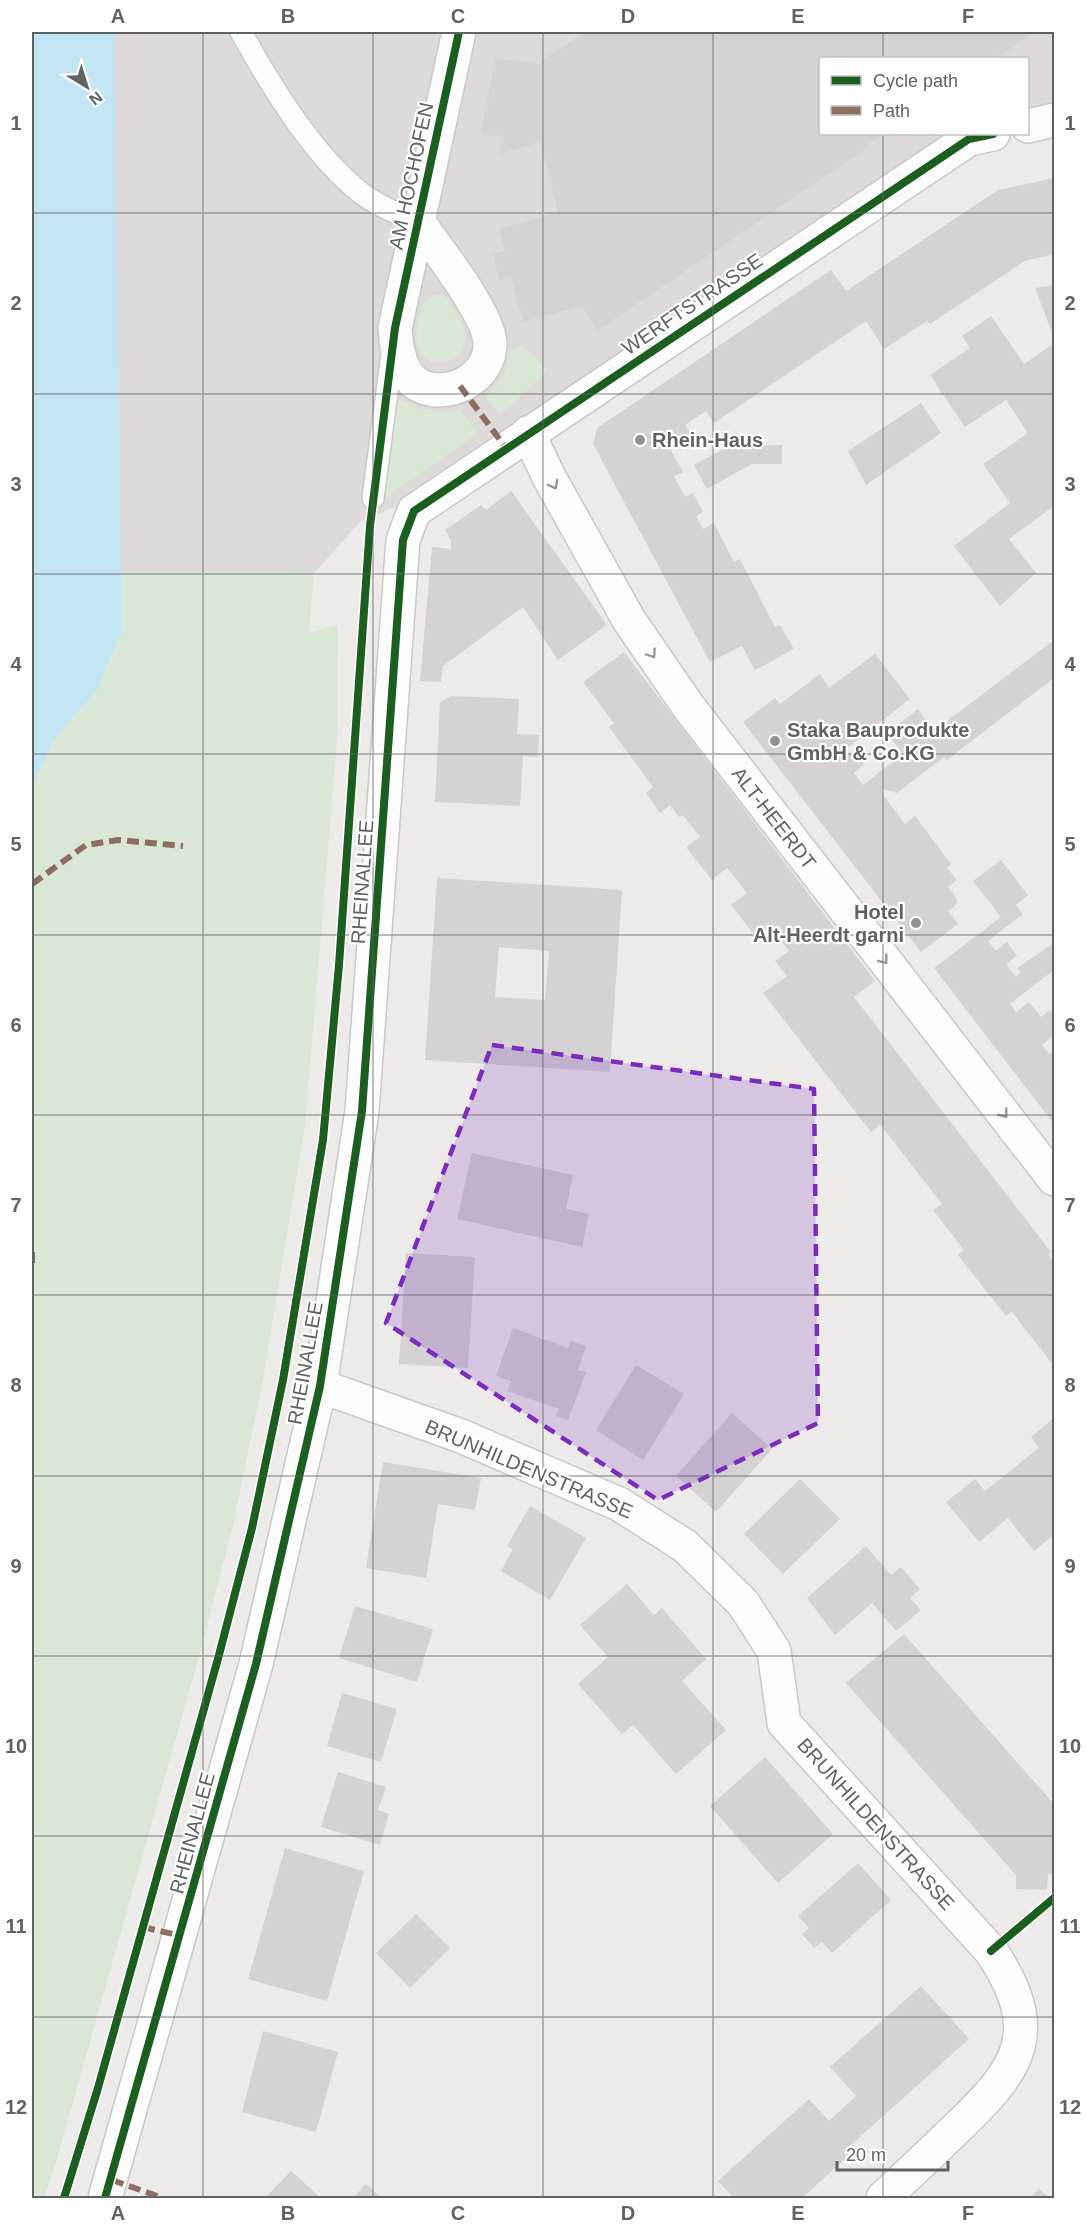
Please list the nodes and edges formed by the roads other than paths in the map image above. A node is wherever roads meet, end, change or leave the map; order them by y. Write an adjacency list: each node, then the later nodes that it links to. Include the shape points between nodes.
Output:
1 (241, 32): 6 (lane, via 293,117 345,179 380,205)
2 (459, 32): 6 (street, AM HOCHOFEN)
3 (1054, 120): 4 (street)
4 (1029, 126)
5 (988, 135): 8 (street, WERFTSTRASSE, via 969,139)
6 (418, 222): 7 (street, AM HOCHOFEN); 7 (street, AM HOCHOFEN, via 485,323 490,344 485,366 460,386 423,387 408,374 397,352)
7 (395, 328): 9 (lane)
8 (528, 433): 10 (street, WERFTSTRASSE); 11 (street, ALT-HEERDT, one-way to 11, via 629,620 688,706)
9 (373, 498)
10 (414, 511): 12 (street, RHEINALLEE, via 403,540 362,1111)
11 (1054, 1179)
12 (320, 1386): 13 (street, RHEINALLEE, via 256,1664); 14 (street, BRUNHILDENSTRASSE, via 461,1436 619,1504 685,1546 743,1603 774,1651 784,1723 991,1952 1010,1979 1021,2032 1013,2064 995,2092)
13 (105, 2199)
14 (884, 2199)

